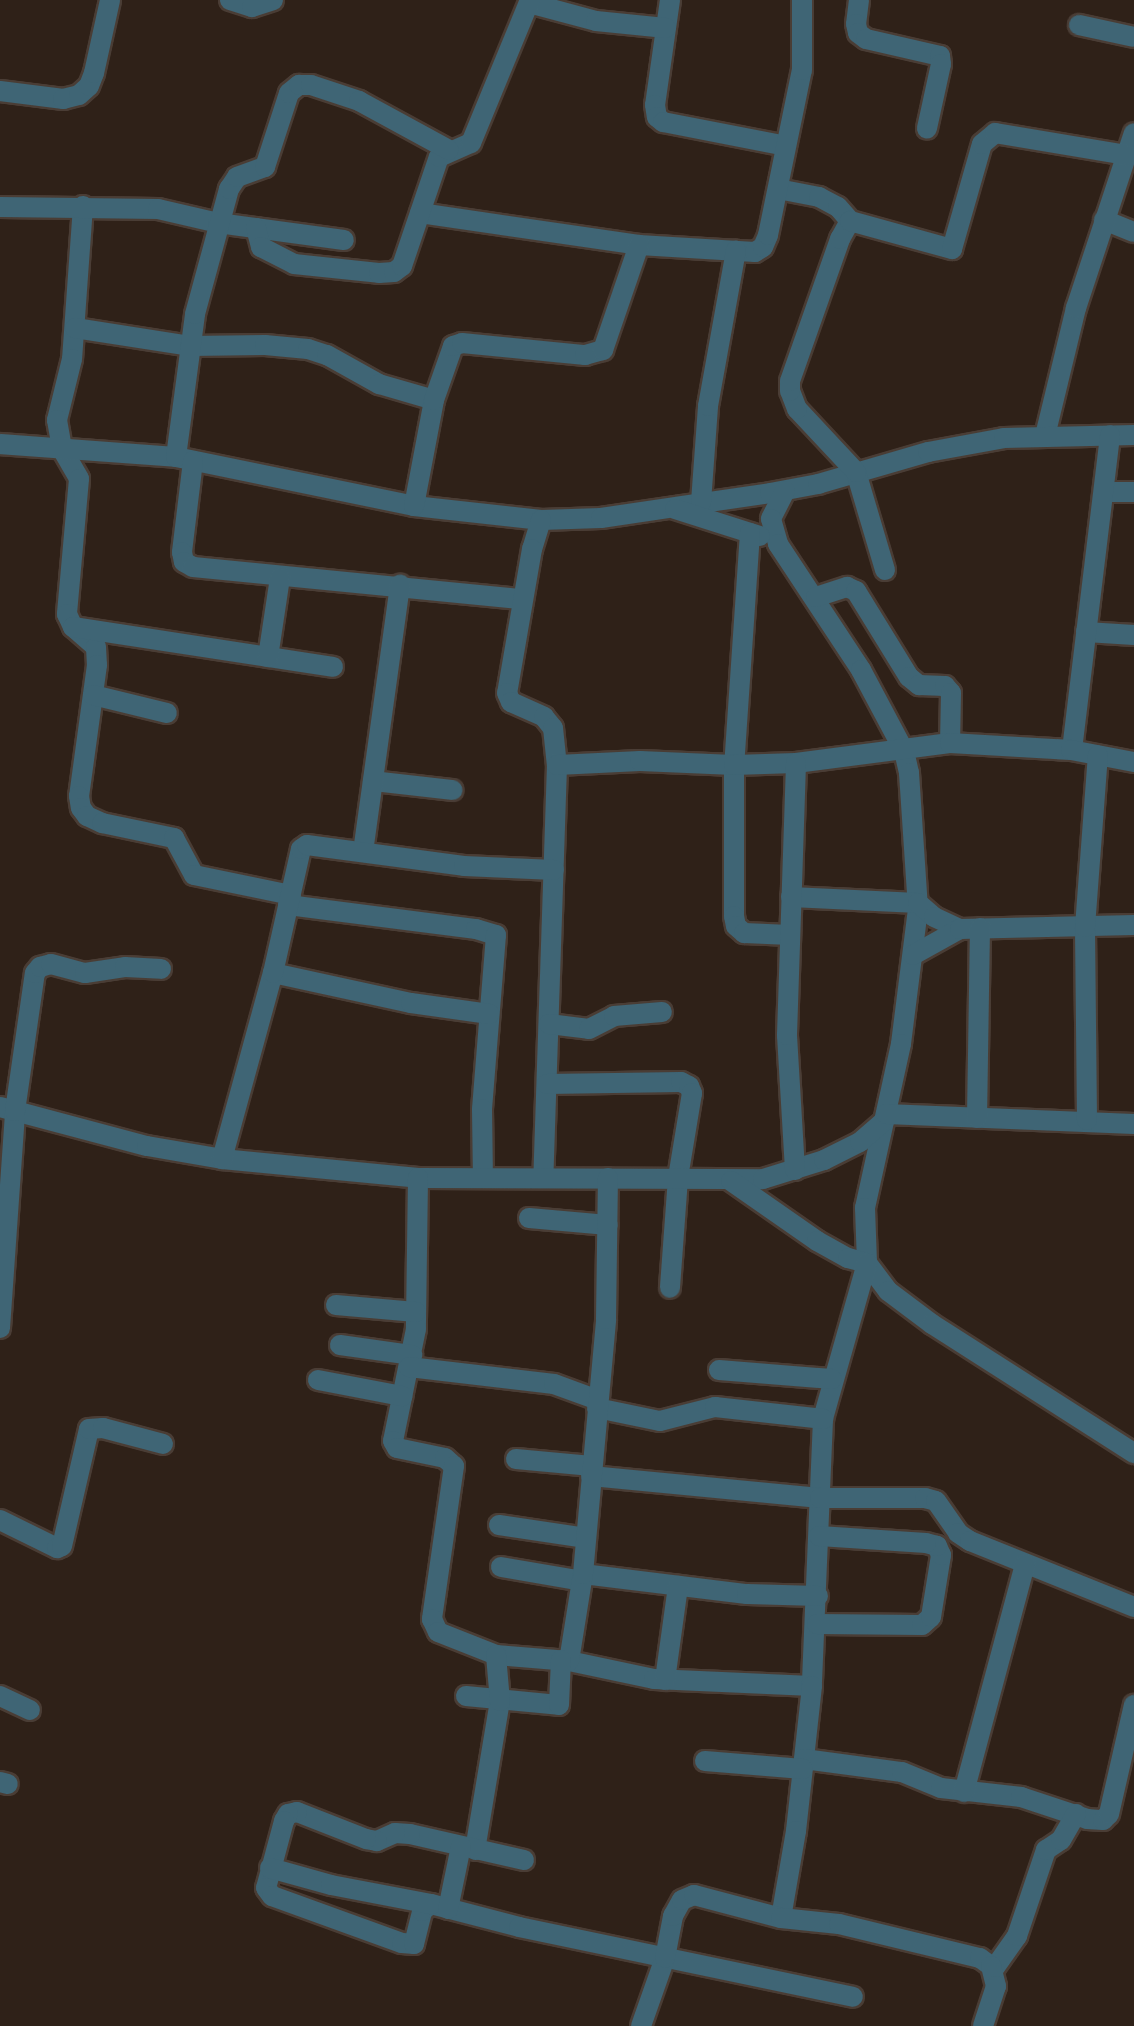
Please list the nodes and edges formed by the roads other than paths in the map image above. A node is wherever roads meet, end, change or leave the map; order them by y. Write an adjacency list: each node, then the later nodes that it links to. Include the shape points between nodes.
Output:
1 (110, 0): 11 (street, via 94,73 79,95 63,99)
2 (230, 0): 3 (street, via 252,7)
3 (273, 0)
4 (670, 0): 9 (street)
5 (802, 0): 14 (street, via 802,70)
6 (859, 0): 12 (street, via 856,24 866,39 940,56)
7 (529, 2): 9 (street, via 596,21); 15 (street, via 471,143)
8 (1079, 25): 10 (street)
9 (666, 28): 14 (street, via 657,117)
10 (1134, 37)
11 (0, 91)
12 (927, 128)
13 (1134, 133): 16 (street)
14 (786, 146): 18 (street)
15 (449, 150): 21 (street, via 439,157); 24 (street, via 359,101 299,85 283,104 265,167 237,177)
16 (1126, 155): 17 (street); 23 (street, via 995,133 982,144 952,249)
17 (1125, 184): 22 (street)
18 (778, 189): 23 (street, via 819,197); 29 (street, via 763,247)
19 (83, 206): 20 (street); 24 (street, via 158,209); 30 (street)
20 (0, 207)
21 (420, 213): 25 (street, via 402,266 394,272 280,260 261,247); 28 (street)
22 (1104, 220): 26 (street); 35 (street)
23 (850, 221): 39 (street, via 790,391 797,409)
24 (218, 223): 25 (street); 31 (street)
25 (256, 228): 27 (street)
26 (1134, 232)
27 (344, 240)
28 (639, 245): 29 (street); 32 (street, via 603,350 585,355 462,343 448,355)
29 (736, 251): 43 (street, via 708,406)
30 (75, 328): 31 (street); 37 (street, via 57,420)
31 (190, 346): 32 (street, via 308,349 379,384); 38 (street)
32 (434, 400): 44 (street)
33 (1110, 435): 34 (street); 35 (street); 41 (street)
34 (1134, 435)
35 (1045, 436): 39 (street, via 964,445)
36 (0, 444): 37 (street)
37 (62, 449): 38 (street); 54 (street, via 79,479 66,601)
38 (185, 459): 44 (street); 50 (street, via 184,562)
39 (856, 472): 40 (street); 49 (street)
40 (785, 491): 43 (street); 48 (street, via 771,519)
41 (1104, 492): 42 (street); 55 (street)
42 (1134, 492)
43 (701, 502): 45 (street)
44 (414, 506): 46 (street)
45 (675, 509): 46 (street); 47 (street)
46 (541, 520): 53 (street)
47 (750, 533): 48 (street); 68 (street)
48 (778, 544): 52 (street)
49 (885, 570)
50 (280, 578): 51 (street); 57 (street)
51 (400, 585): 53 (street); 69 (street)
52 (816, 597): 61 (street, via 847,587 856,591 909,677 919,685 945,686 951,693); 63 (street)
53 (522, 599): 67 (street, via 507,693 511,702 544,717 553,728)
54 (73, 627): 57 (street); 59 (street, via 96,647)
55 (1086, 632): 56 (street); 62 (street)
56 (1134, 635)
57 (268, 657): 58 (street)
58 (333, 667)
59 (93, 695): 60 (street); 74 (street, via 79,796 87,816 174,838 194,875)
60 (167, 713)
61 (950, 743): 62 (street); 63 (street)
62 (1072, 750): 64 (street)
63 (904, 751): 66 (street); 75 (street)
64 (1098, 755): 65 (street); 77 (street)
65 (1134, 762)
66 (796, 763): 68 (street); 73 (street)
67 (557, 765): 68 (street); 72 (street)
68 (734, 765): 79 (street, via 736,926 744,933)
69 (373, 781): 70 (street); 71 (street)
70 (452, 790)
71 (363, 852): 72 (street, via 464,866); 74 (street, via 307,845 301,849)
72 (554, 870): 85 (street)
73 (791, 897): 75 (street); 79 (street)
74 (289, 900): 82 (street); 84 (street, via 496,935)
75 (918, 903): 78 (street, via 934,917); 80 (street)
76 (1134, 925): 77 (street)
77 (1085, 927): 78 (street); 90 (street)
78 (970, 929): 80 (street); 89 (street)
79 (790, 935): 93 (street, via 787,1035)
80 (913, 955): 88 (street)
81 (161, 969): 87 (street, via 85,973 51,964 40,967)
82 (273, 973): 84 (street); 92 (street)
83 (662, 1012): 85 (street, via 614,1016 589,1029)
84 (489, 1014): 94 (street)
85 (549, 1024): 86 (street)
86 (547, 1084): 96 (street); 98 (street, via 689,1086)
87 (7, 1109): 92 (street, via 147,1146); 106 (street)
88 (885, 1117): 89 (street); 93 (street, via 860,1142); 102 (street, via 865,1208)
89 (977, 1118): 90 (street)
90 (1087, 1120): 91 (street)
91 (1134, 1124)
92 (222, 1159): 95 (street)
93 (795, 1170): 99 (street)
94 (483, 1177): 95 (street); 96 (street)
95 (418, 1178): 105 (street)
96 (543, 1178): 97 (street)
97 (608, 1178): 98 (street); 101 (street)
98 (678, 1178): 99 (street); 103 (street)
99 (731, 1181): 102 (street, via 817,1241)
100 (529, 1218): 101 (street)
101 (608, 1225): 113 (street)
102 (867, 1263): 110 (street); 116 (street, via 888,1291 932,1324)
103 (670, 1288)
104 (336, 1305): 105 (street)
105 (416, 1312): 108 (street)
106 (0, 1328)
107 (340, 1345): 108 (street)
108 (410, 1361): 112 (street); 113 (street, via 554,1384)
109 (719, 1370): 110 (street)
110 (832, 1379): 114 (street)
111 (318, 1380): 112 (street)
112 (402, 1396): 131 (street, via 393,1441 397,1448 445,1458 454,1466 434,1627 445,1638)
113 (598, 1404): 114 (street, via 660,1421 715,1407); 118 (street)
114 (823, 1419): 119 (street)
115 (163, 1444): 120 (street, via 89,1429 62,1546)
116 (1134, 1453)
117 (516, 1459): 118 (street)
118 (591, 1471): 119 (street); 123 (street)
119 (820, 1498): 122 (street); 124 (street, via 936,1501 958,1533)
120 (0, 1520)
121 (499, 1525): 123 (street)
122 (819, 1536): 128 (street); 130 (street, via 926,1543 937,1546 941,1555 931,1617 922,1625)
123 (586, 1538): 126 (street)
124 (1025, 1564): 129 (street); 143 (street)
125 (501, 1567): 126 (street)
126 (582, 1578): 127 (street); 132 (street)
127 (678, 1586): 128 (street); 133 (street)
128 (818, 1596): 130 (street)
129 (1134, 1607)
130 (817, 1624): 134 (street)
131 (496, 1655): 132 (street); 137 (street)
132 (565, 1660): 133 (street); 137 (street, via 559,1705)
133 (665, 1680): 134 (street)
134 (812, 1686): 141 (street)
135 (0, 1696): 138 (street)
136 (466, 1696): 137 (street)
137 (500, 1701): 145 (street)
138 (30, 1710)
139 (1133, 1719): 142 (street)
140 (705, 1761): 141 (street)
141 (804, 1764): 143 (street, via 902,1772); 149 (street)
142 (1126, 1783): 144 (street, via 1103,1820)
143 (964, 1792): 144 (street, via 1021,1797)
144 (1076, 1814): 151 (street, via 1061,1840 1046,1850 1017,1936)
145 (468, 1848): 146 (street); 147 (street, via 410,1834 366,1839 297,1812 284,1821); 148 (street)
146 (524, 1860)
147 (270, 1868): 148 (street); 148 (street, via 266,1888 272,1896 402,1943 414,1944 422,1911)
148 (440, 1906): 150 (street)
149 (781, 1918): 150 (street, via 694,1895 682,1900 673,1916); 151 (street, via 839,1924 980,1958)
150 (665, 1958): 152 (street); 153 (street)
151 (993, 1970): 154 (street, via 996,1986)
152 (853, 1997)
153 (641, 2026)
154 (983, 2026)

